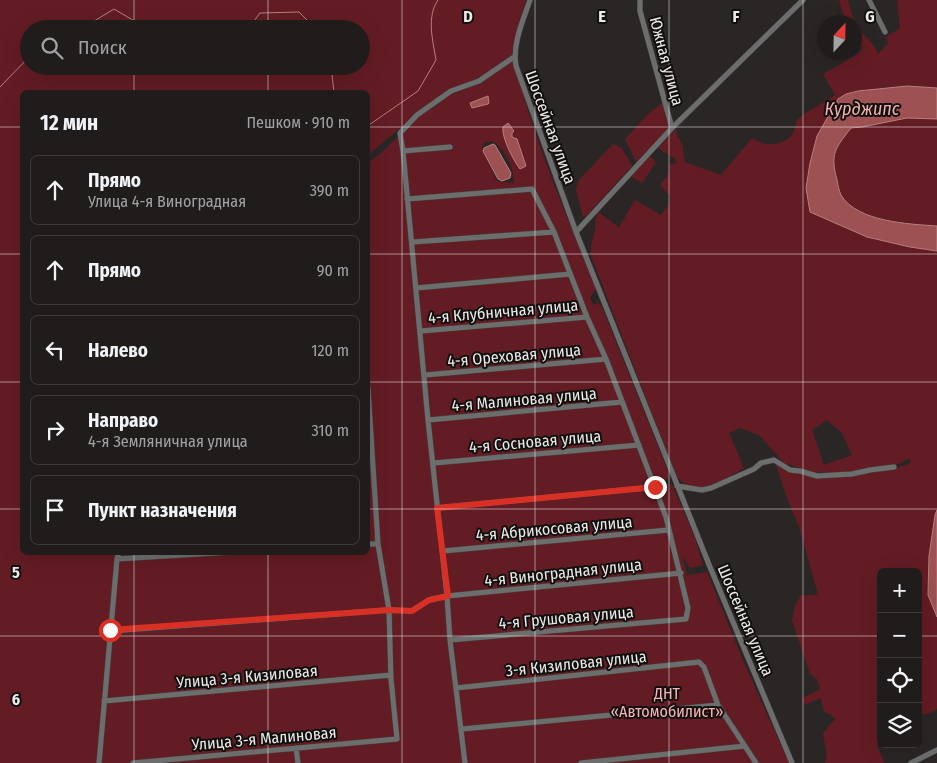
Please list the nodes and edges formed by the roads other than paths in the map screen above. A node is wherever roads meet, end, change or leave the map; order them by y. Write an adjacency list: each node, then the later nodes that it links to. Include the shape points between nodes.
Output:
1 (530, 0): 6 (street, Шоссейная улица)
2 (640, 0): 7 (street, Южная улица)
3 (803, 0): 7 (street)
4 (870, 0): 5 (street)
5 (885, 32)
6 (514, 57): 9 (street, via 479,81 452,91 417,115 400,133); 12 (street, Шоссейная улица)
7 (672, 128): 12 (street)
8 (450, 148): 9 (street)
9 (403, 151): 10 (street)
10 (407, 199): 11 (street, via 532,189); 13 (street)
11 (554, 232): 13 (street); 14 (street)
12 (576, 232): 26 (street, Шоссейная улица)
13 (413, 242): 15 (street)
14 (570, 274): 15 (street); 16 (street)
15 (416, 288): 17 (street)
16 (587, 317): 17 (street, 4-я Клубничная улица); 18 (street)
17 (421, 331): 19 (street)
18 (606, 359): 19 (street, 4-я Ореховая улица); 20 (street)
19 (425, 375): 21 (street)
20 (622, 402): 21 (street, 4-я Малиновая улица); 22 (street)
21 (428, 420): 23 (street)
22 (639, 445): 23 (street, 4-я Сосновая улица); 27 (street)
23 (434, 463): 28 (street)
24 (894, 467): 26 (street, via 817,476 790,470 768,460 710,488)
25 (370, 470): 31 (street)
26 (677, 486): 55 (street, Шоссейная улица)
27 (655, 487): 28 (street); 29 (street)
28 (437, 508): 32 (street)
29 (668, 530): 32 (street, 4-я Абрикосовая улица); 36 (street)
30 (370, 544): 31 (street)
31 (378, 544): 38 (street)
32 (443, 551): 37 (street)
33 (118, 555): 35 (street)
34 (182, 555): 35 (street)
35 (117, 559): 39 (street)
36 (681, 573): 37 (street, 4-я Виноградная улица); 40 (street, 4-я Грушовая улица, via 688,608 686,619)
37 (448, 596): 38 (street, 4-я Виноградная улица, via 429,600 412,611); 40 (street)
38 (389, 610): 39 (street, 4-я Виноградная улица); 41 (street)
39 (110, 630): 43 (street)
40 (450, 640): 42 (street)
41 (391, 675): 43 (street, Улица 3-я Кизиловая); 47 (street, Улица 3-я Малиновая, via 397,739)
42 (456, 688): 44 (street, 3-я Кизиловая улица, via 699,662 704,667); 45 (street)
43 (104, 701): 49 (street)
44 (718, 705): 45 (street); 46 (street)
45 (462, 729): 52 (street)
46 (745, 746): 53 (street); 54 (street)
47 (296, 748): 50 (street, Улица 3-я Малиновая); 51 (street)
48 (937, 750): 56 (street)
49 (99, 763)
50 (133, 763)
51 (298, 763)
52 (465, 763)
53 (580, 763)
54 (756, 763)
55 (792, 763)
56 (911, 763)

